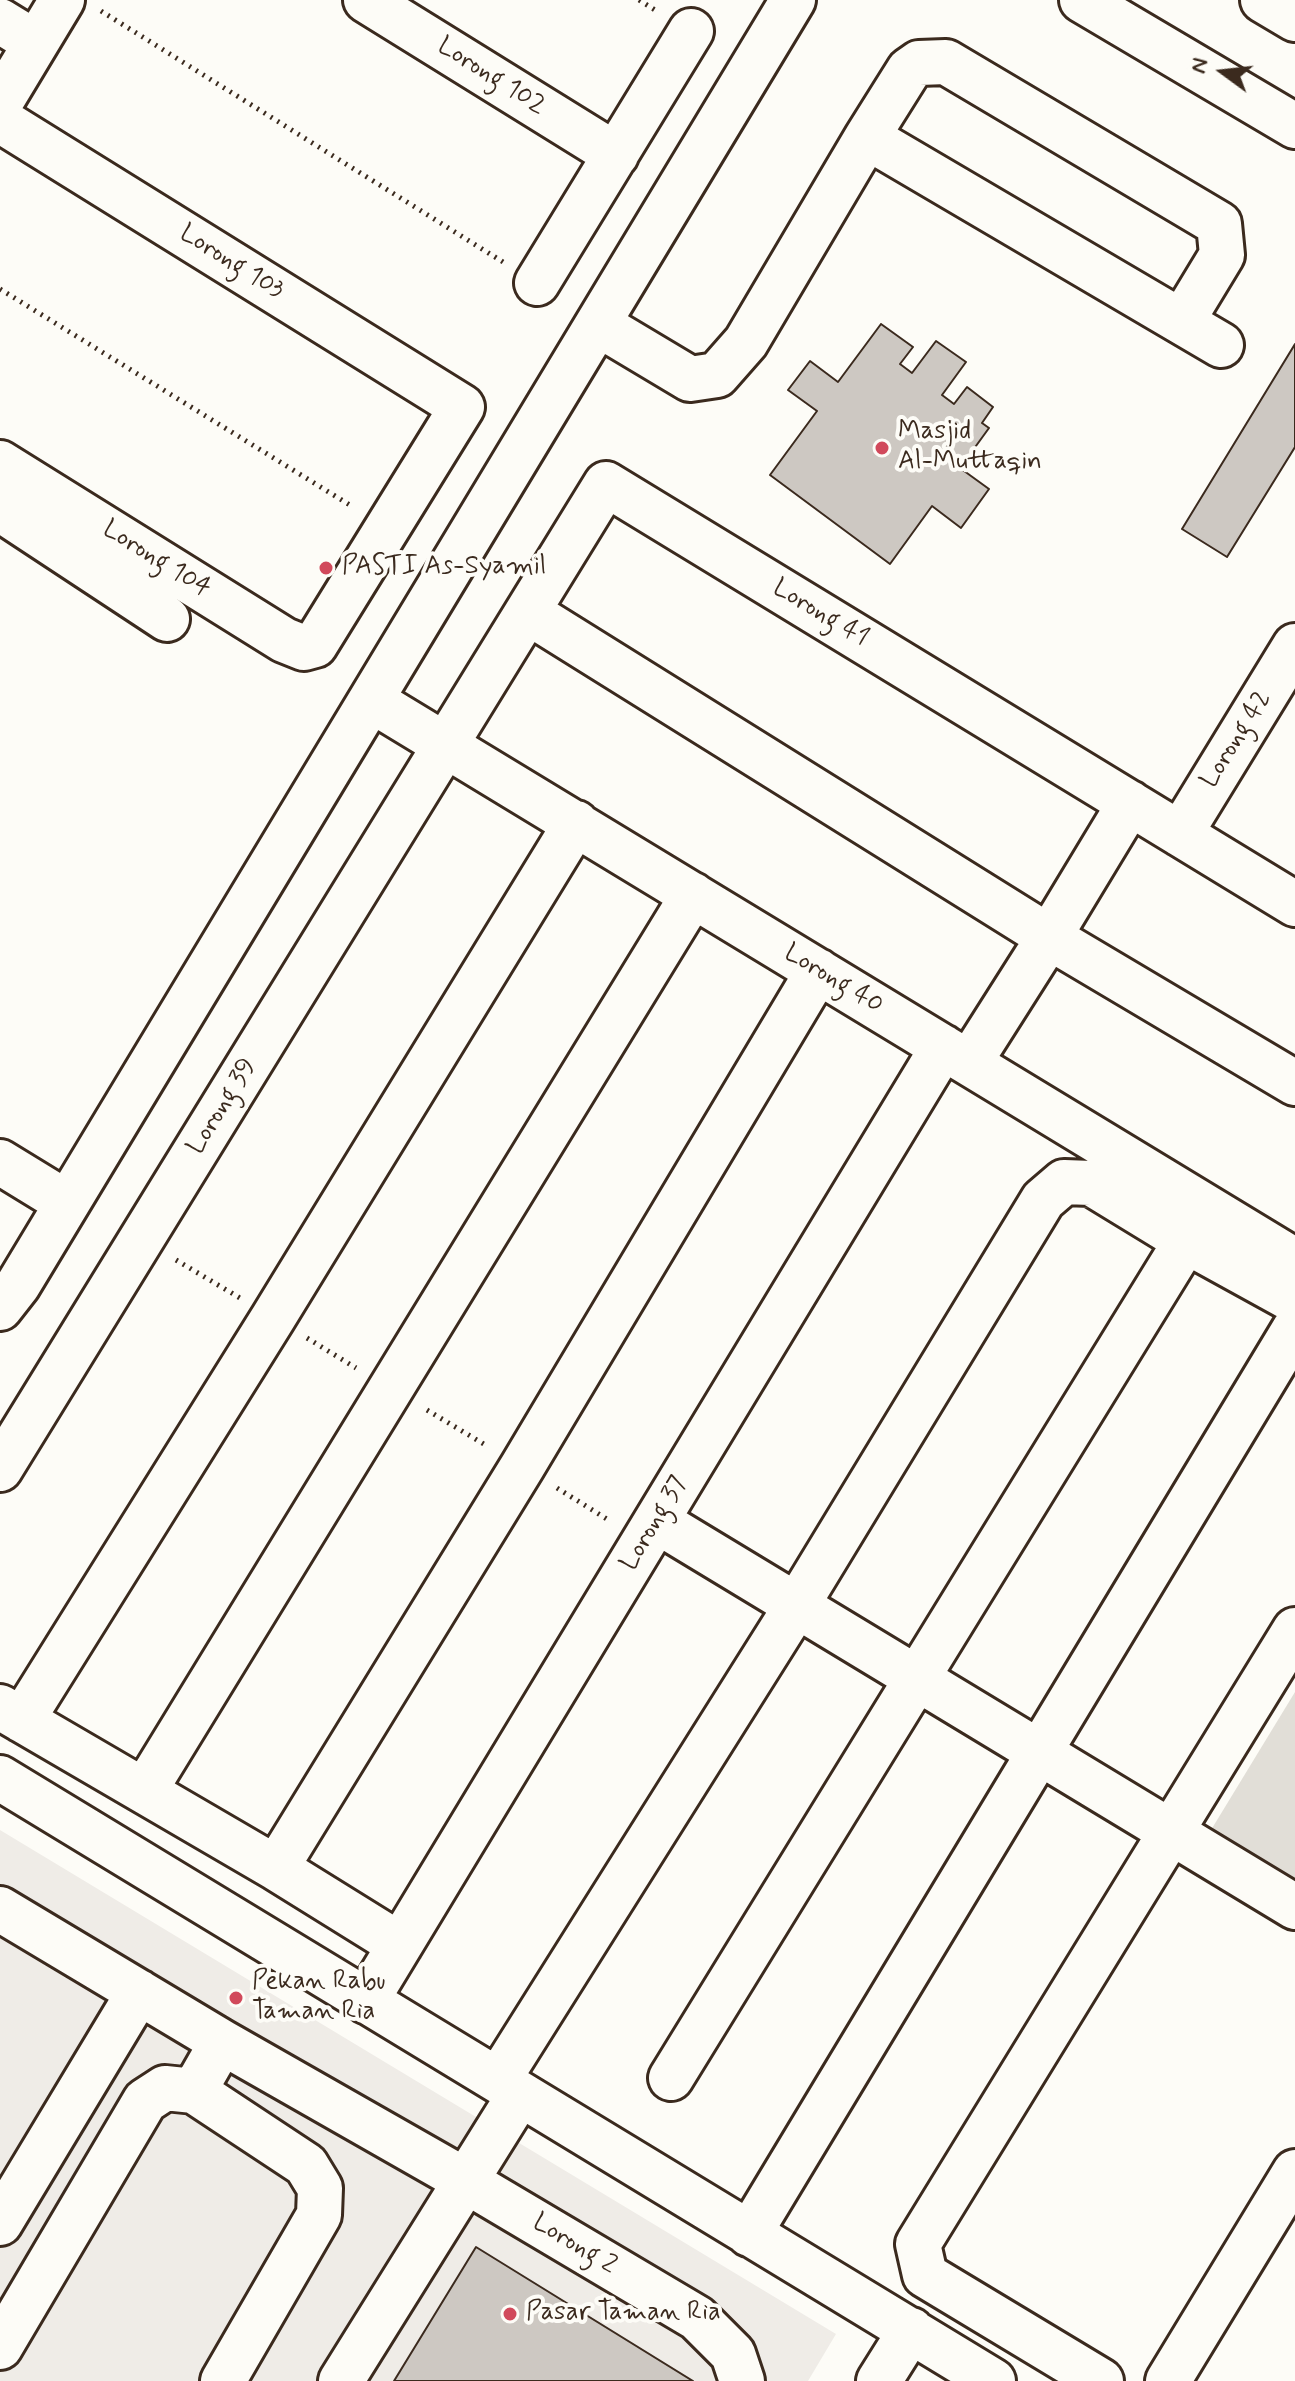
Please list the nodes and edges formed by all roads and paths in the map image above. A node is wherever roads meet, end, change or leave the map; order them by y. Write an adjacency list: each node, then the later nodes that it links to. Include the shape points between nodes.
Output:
1 (366, 0): 13 (street, Lorong 102)
2 (793, 0): 17 (street)
3 (1082, 0): 11 (street)
4 (1263, 0): 6 (street)
5 (79, 4): 8 (street); 14 (path)
6 (1295, 19)
7 (691, 31): 13 (street)
8 (18, 32): 9 (street)
9 (0, 103)
10 (0, 120): 21 (street, Lorong 103, via 462,407)
11 (1295, 126)
12 (867, 137): 16 (street); 16 (street, via 909,70 919,63 946,62 1219,224 1222,255); 17 (street, via 746,342 717,375 690,379)
13 (616, 155): 14 (street)
14 (537, 283)
15 (0, 289): 21 (path)
16 (1182, 321): 18 (street)
17 (598, 324): 25 (street)
18 (1221, 345)
19 (0, 463): 21 (street, Lorong 104, via 304,648 315,645)
20 (0, 509): 23 (street)
21 (387, 528)
22 (528, 612): 26 (street, Lorong 41); 27 (street, Lorong 41, via 606,484); 32 (street)
23 (167, 619)
24 (1295, 646): 29 (street, Lorong 42)
25 (371, 700): 26 (street, Lorong 40); 37 (street)
26 (446, 745): 28 (street, Lorong 40); 44 (street, Lorong 39)
27 (1130, 803): 29 (street, Lorong 41); 32 (street, Lorong 37)
28 (576, 823): 30 (street, Lorong 40); 49 (street, via 265,1332)
29 (1180, 834): 31 (street, Lorong 41)
30 (693, 895): 33 (street, Lorong 40); 52 (street)
31 (1295, 904)
32 (1049, 937): 34 (street, Lorong 37); 35 (street)
33 (818, 971): 34 (street, Lorong 40); 54 (street)
34 (956, 1055): 39 (street, Lorong 40); 45 (street, Lorong 37)
35 (1295, 1083)
36 (0, 1162): 37 (street)
37 (67, 1203): 40 (street)
38 (1186, 1241): 41 (street); 46 (street, via 1091,1183 1064,1182 1043,1200); 48 (street)
39 (1295, 1261)
40 (9, 1297): 43 (street)
41 (1295, 1301)
42 (1295, 1328): 50 (street)
43 (0, 1330)
44 (0, 1469)
45 (657, 1521): 46 (street); 57 (street, Lorong 37)
46 (797, 1605): 48 (street); 62 (street)
47 (1295, 1630): 53 (street)
48 (917, 1678): 50 (street); 61 (street)
49 (11, 1714): 52 (street)
50 (1039, 1752): 53 (street); 67 (street)
51 (0, 1778): 59 (street)
52 (145, 1790): 54 (street)
53 (1171, 1832): 55 (street); 75 (street, via 918,2244 925,2275)
54 (276, 1868): 57 (street)
55 (1295, 1907)
56 (0, 1909): 58 (street, Lorong 2)
57 (400, 1945): 59 (street, Lorong 37)
58 (139, 1992): 60 (street, Lorong 2); 66 (street)
59 (366, 2001): 62 (street)
60 (222, 2042): 63 (street); 65 (street, Lorong 2)
61 (671, 2078)
62 (509, 2087): 65 (street); 67 (street)
63 (194, 2091): 69 (street, via 165,2088 145,2101); 70 (street, via 306,2165 320,2188 319,2215)
64 (1295, 2172): 76 (street)
65 (466, 2181): 71 (street); 72 (street, Lorong 2, via 697,2318 733,2354)
66 (0, 2223)
67 (749, 2234): 68 (street)
68 (911, 2330): 73 (street); 74 (street)
69 (0, 2347)
70 (223, 2381)
71 (341, 2381)
72 (742, 2381)
73 (879, 2381)
74 (993, 2381)
75 (1101, 2381)
76 (1168, 2381)

